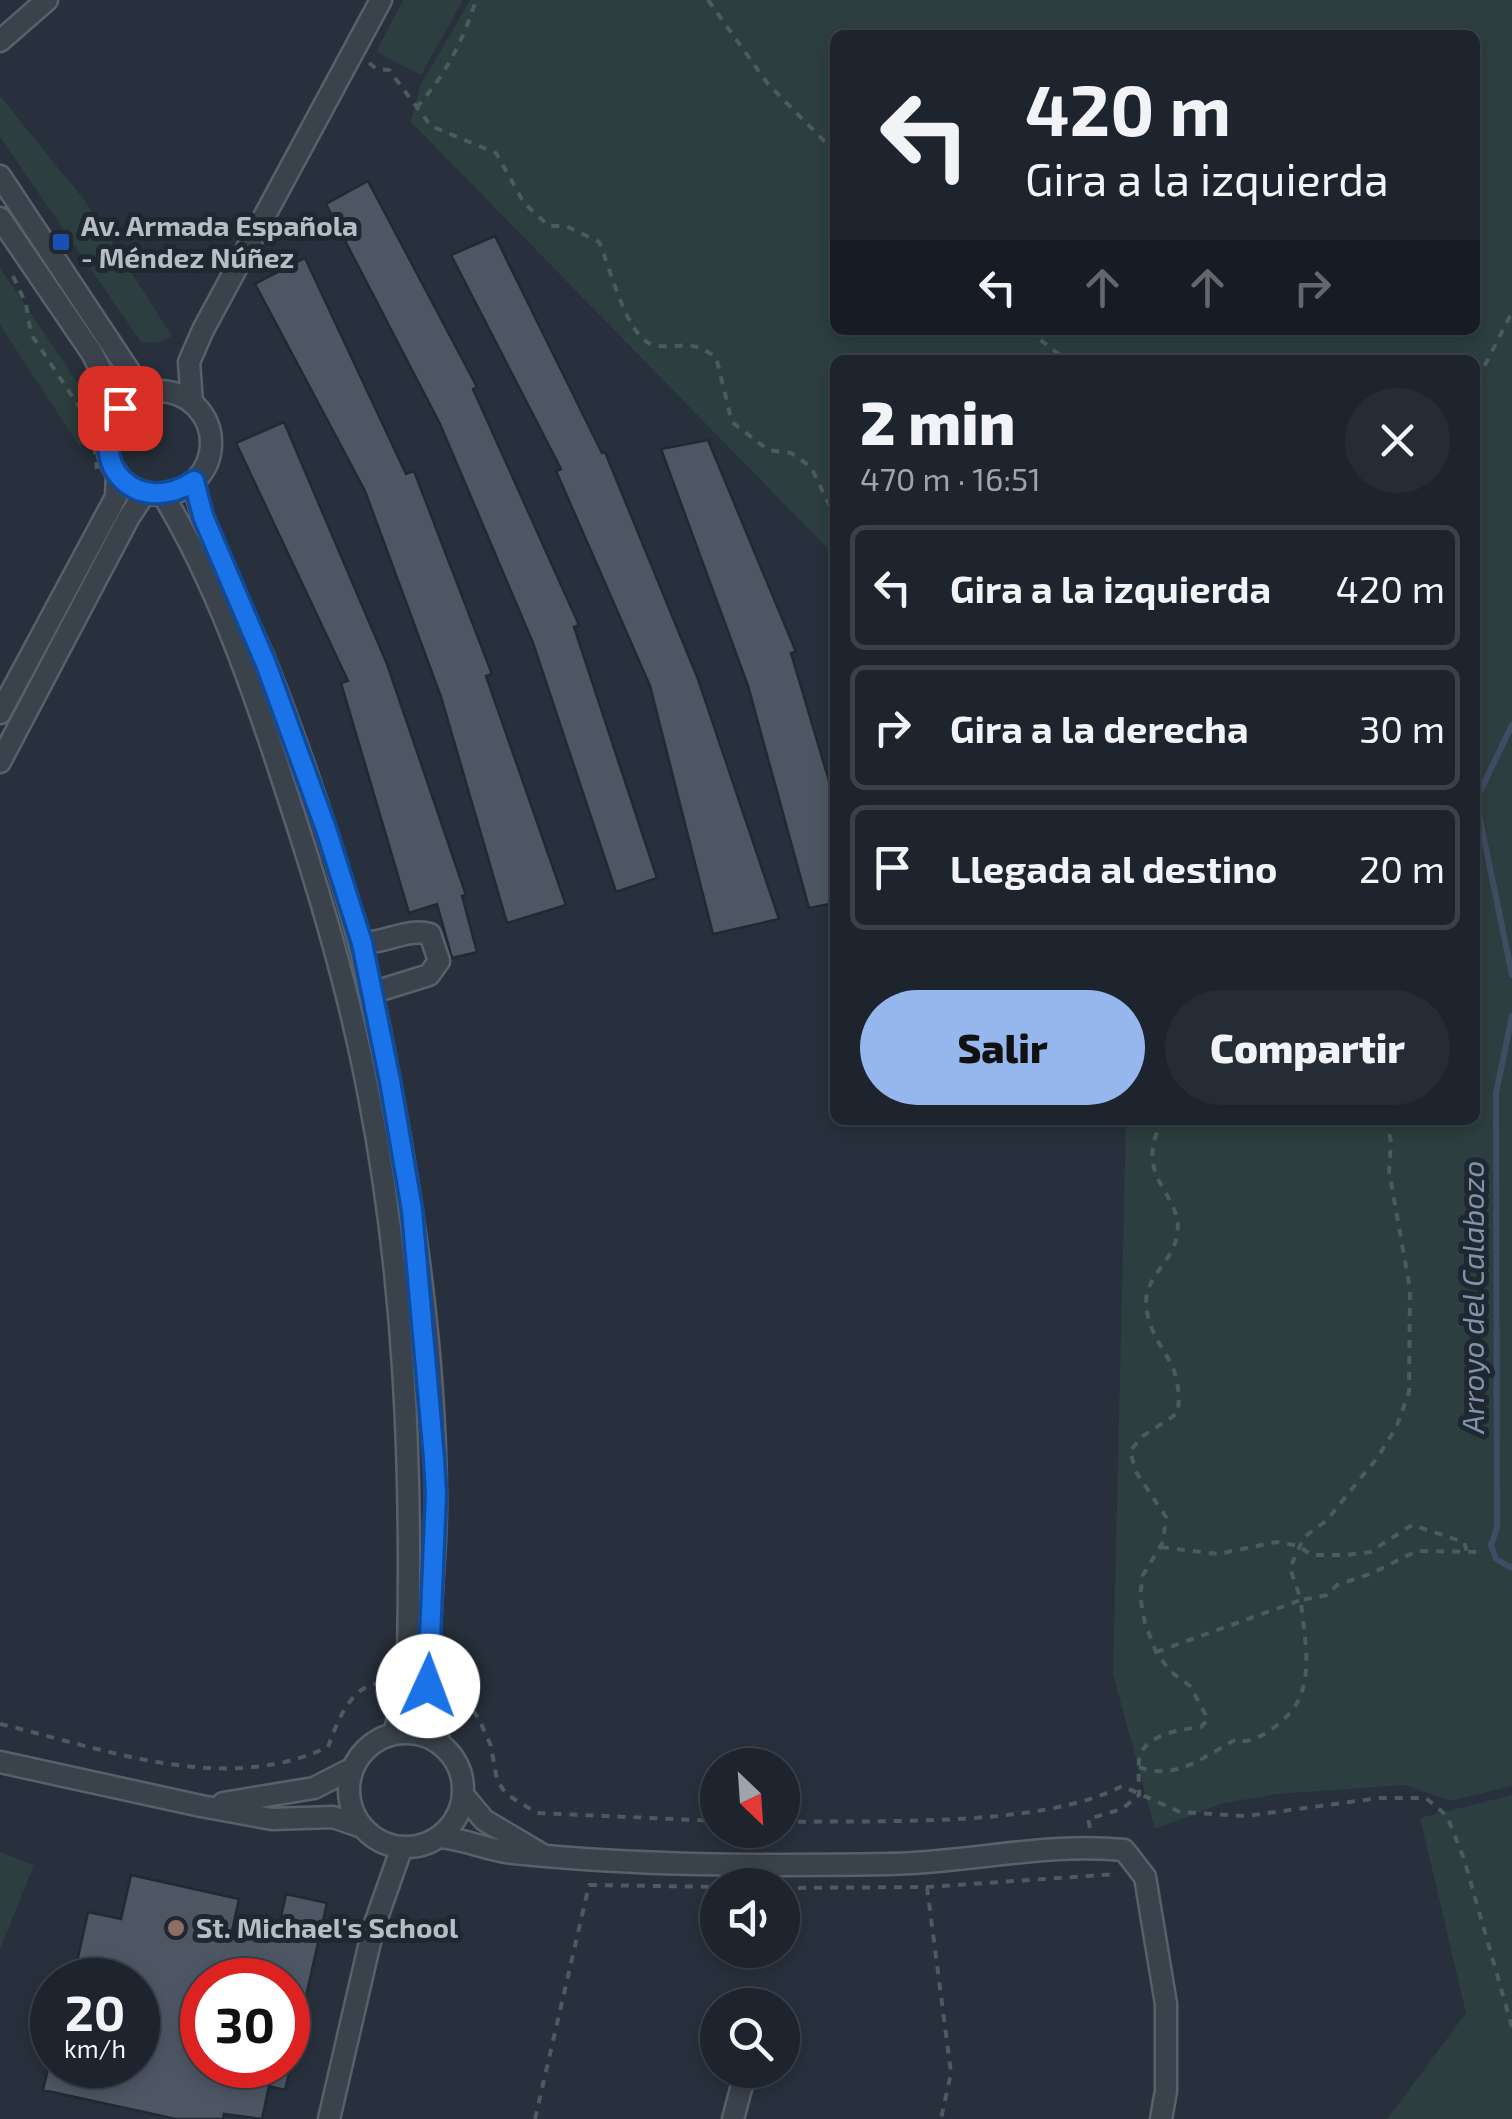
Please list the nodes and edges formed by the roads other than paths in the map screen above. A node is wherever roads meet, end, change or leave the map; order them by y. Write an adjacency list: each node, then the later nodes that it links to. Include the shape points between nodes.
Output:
1 (47, 0): 3 (street)
2 (382, 0): 7 (street, via 198,341 190,362)
3 (0, 41)
4 (0, 176): 6 (street, via 139,386)
5 (0, 218): 8 (street, via 92,352)
6 (150, 391): 7 (street); 8 (street)
7 (192, 403): 10 (street, via 211,436)
8 (120, 408): 9 (street, via 107,440)
9 (109, 479): 11 (street); 12 (street, via 116,497)
10 (194, 481): 11 (street); 14 (street, via 266,664)
11 (154, 494): 13 (street, via 122,528); 16 (street, via 187,535 258,704 350,1005 370,1098 403,1356 410,1544 406,1684)
12 (0, 713)
13 (0, 762)
14 (362, 943): 15 (street); 15 (street, via 420,931 430,934 437,950 429,975)
15 (371, 993): 17 (street, via 412,1210 424,1318 436,1494 428,1686)
16 (394, 1734): 17 (street); 19 (street, via 363,1752)
17 (439, 1742): 20 (street, via 459,1766)
18 (0, 1762): 21 (street)
19 (354, 1768): 21 (street, via 314,1788); 22 (street, via 350,1799)
20 (464, 1796): 23 (street); 25 (street, via 484,1820)
21 (202, 1806): 22 (street, via 272,1819 333,1817)
22 (362, 1827): 24 (street)
23 (440, 1837): 24 (street); 25 (street)
24 (402, 1848): 27 (street, via 373,1929)
25 (544, 1856): 29 (street, via 680,1866 918,1864 1092,1847 1124,1850 1145,1877 1166,2004)
26 (741, 2088): 28 (street)
27 (329, 2119)
28 (733, 2119)
29 (1161, 2119)

